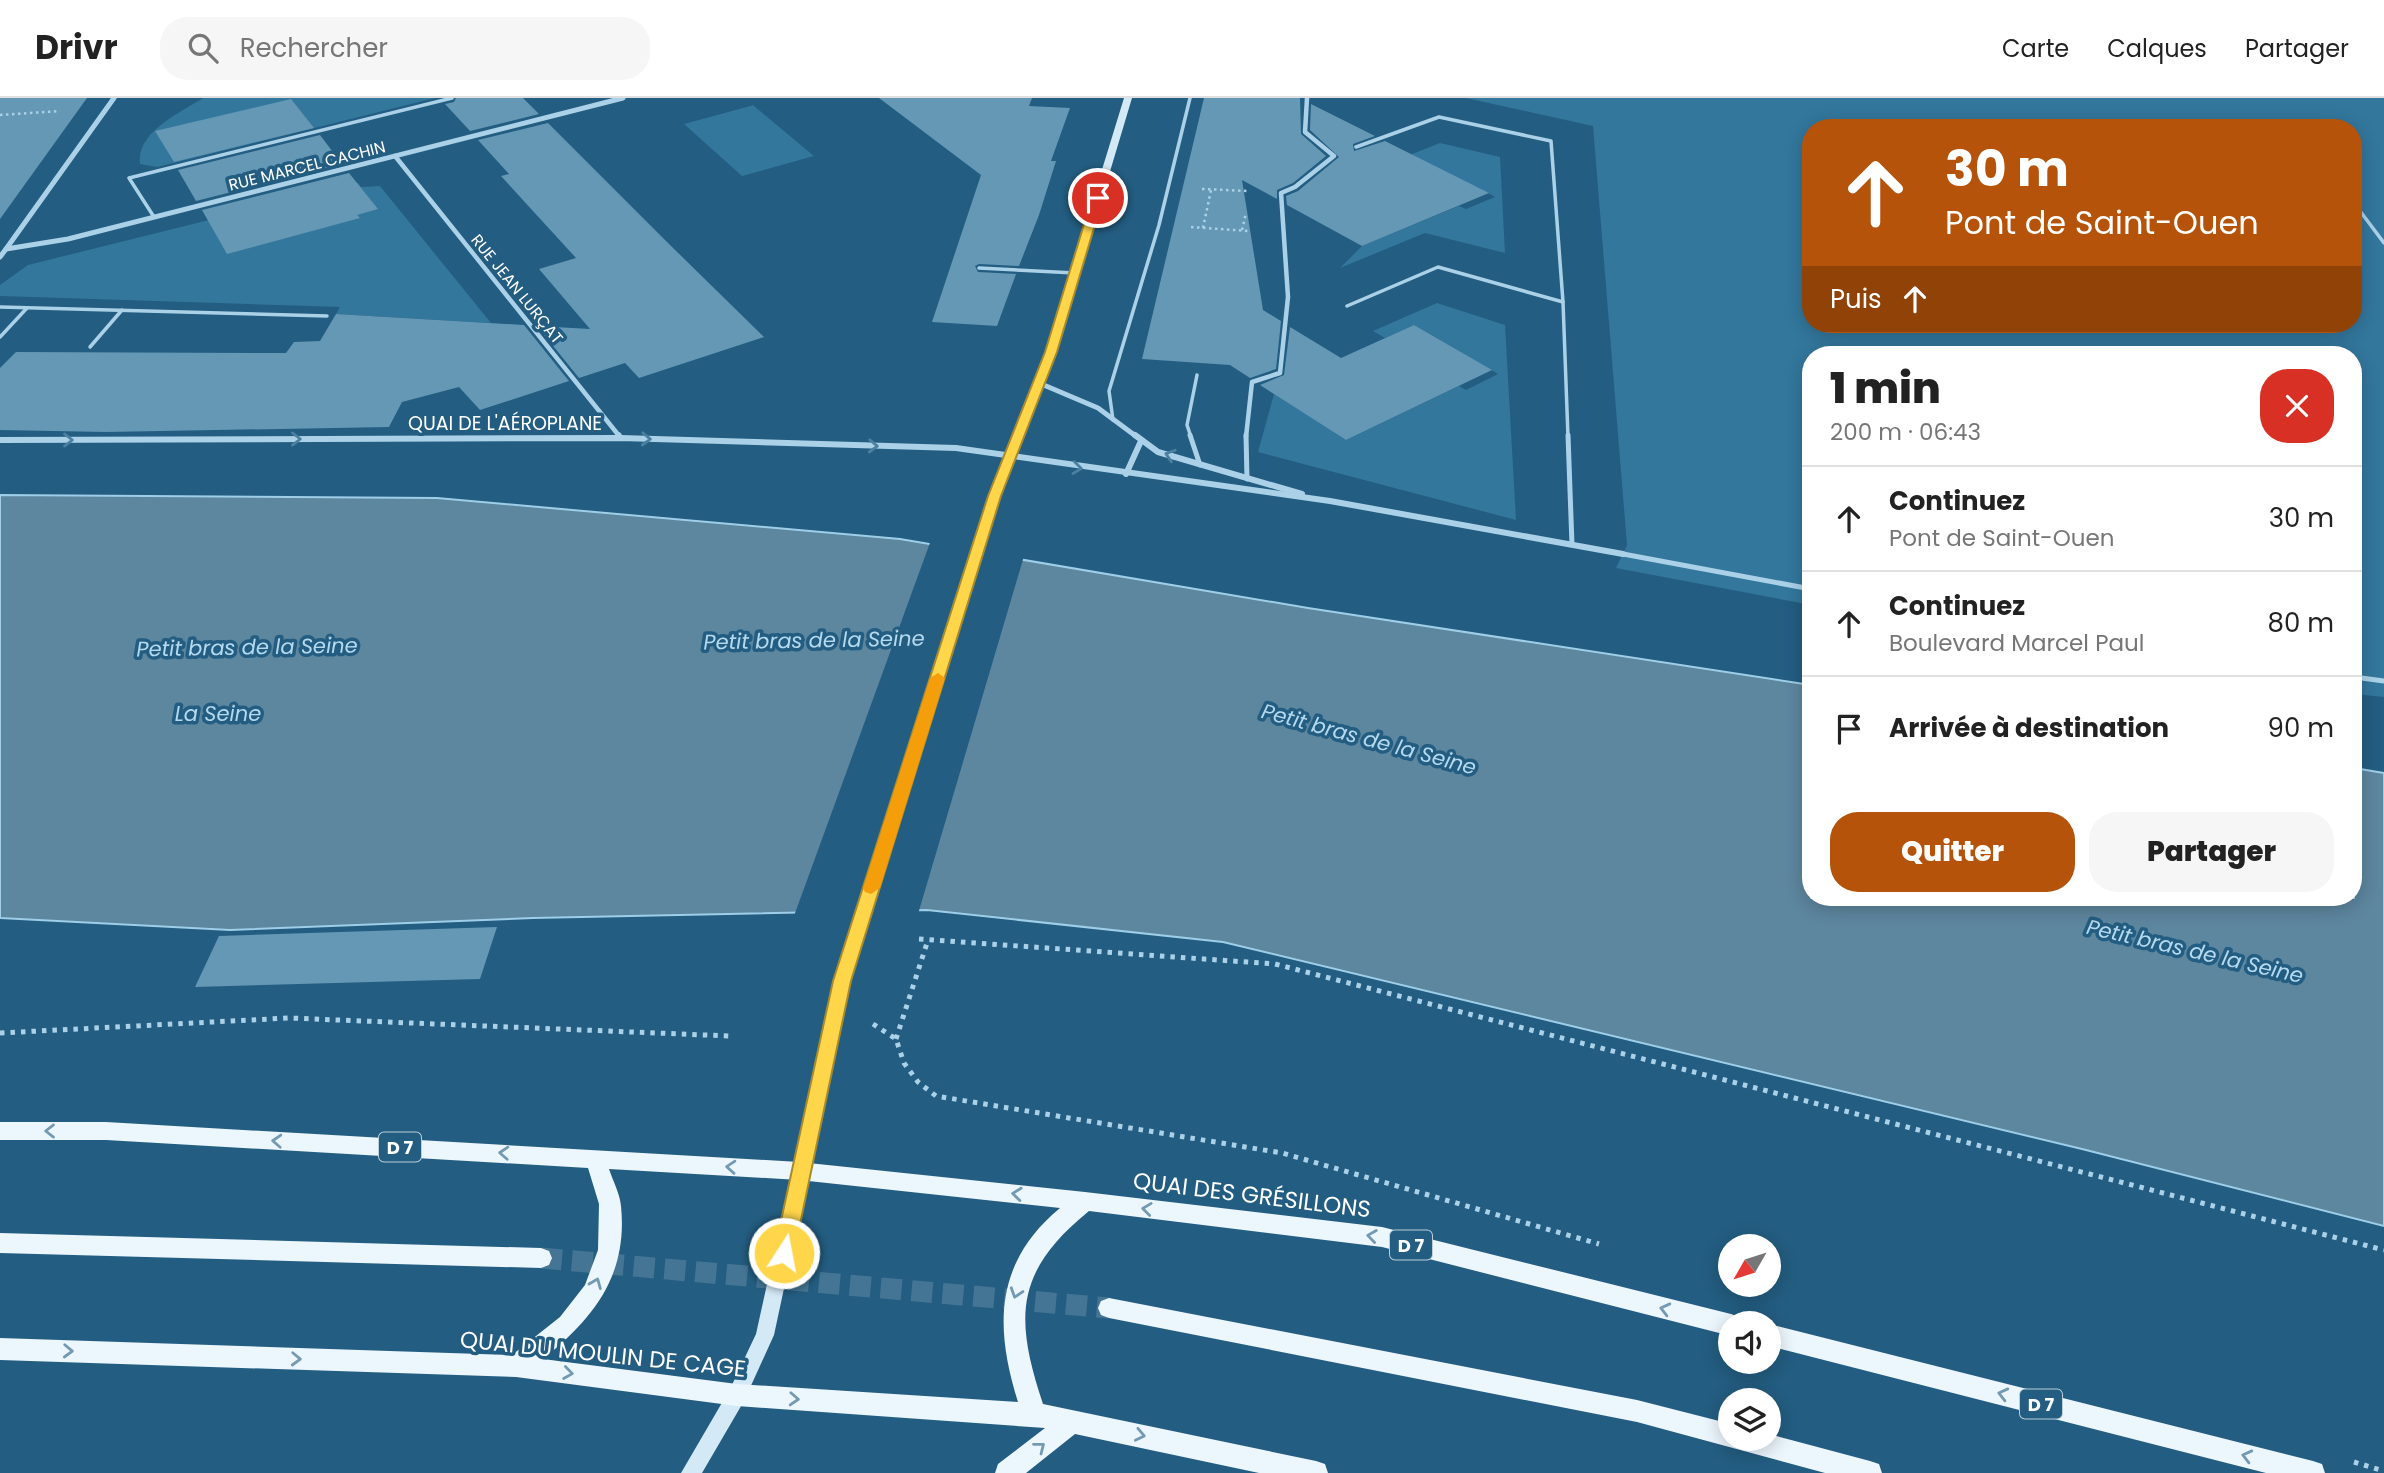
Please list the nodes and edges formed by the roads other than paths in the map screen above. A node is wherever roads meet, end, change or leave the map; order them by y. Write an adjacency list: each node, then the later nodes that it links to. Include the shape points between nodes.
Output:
1 (114, 98): 12 (street)
2 (452, 98): 10 (lane, via 129,178)
3 (623, 98): 8 (street, RUE MARCEL CACHIN)
4 (1128, 98): 15 (main road)
5 (1190, 98): 26 (lane, via 1159,225 1109,391)
6 (1307, 98): 33 (street, via 1306,132 1334,156 1281,193 1288,313 1280,373 1252,382)
7 (1356, 147): 16 (lane, via 1439,117 1550,141)
8 (395, 156): 10 (street, RUE MARCEL CACHIN); 27 (street, RUE JEAN LURÇAT)
9 (2362, 214): 11 (lane)
10 (154, 217): 12 (street, RUE MARCEL CACHIN)
11 (2384, 243)
12 (6, 249): 13 (street)
13 (0, 257)
14 (979, 268): 15 (lane)
15 (1075, 273): 25 (main road)
16 (1563, 302): 17 (lane, via 1438,267); 35 (lane)
17 (1347, 306)
18 (0, 307): 19 (lane)
19 (27, 308): 20 (lane); 22 (lane)
20 (122, 310): 21 (lane); 23 (lane)
21 (327, 316)
22 (0, 337)
23 (90, 347)
24 (1197, 375): 31 (lane, via 1187,425)
25 (1039, 383): 26 (street, via 1098,408); 30 (main road)
26 (1113, 420): 29 (street)
27 (621, 438): 28 (street, QUAI DE L'AÉROPLANE, one-way to 27); 30 (street, QUAI DE L'AÉROPLANE, one-way to 30, via 956,449)
28 (0, 440)
29 (1141, 441): 31 (street, one-way to 29, via 1158,452); 32 (street)
30 (1010, 457): 32 (street, QUAI DE L'AÉROPLANE, one-way to 32); 42 (main road, via 842,981)
31 (1200, 465): 33 (street)
32 (1126, 474): 34 (street, QUAI DE L'AÉROPLANE)
33 (1247, 479): 34 (street)
34 (1330, 501): 35 (street)
35 (1573, 545): 36 (street)
36 (1623, 554): 37 (lane)
37 (1802, 587)
38 (2362, 678): 39 (lane)
39 (2384, 681)
40 (0, 1131): 41 (main road, D 7, one-way to 40, via 106,1131)
41 (595, 1158): 42 (main road, D 7, one-way to 41); 50 (main road, one-way to 41, via 568,1325 594,1291 609,1250 610,1204)
42 (799, 1171): 43 (main road, QUAI DES GRÉSILLONS / D 7, one-way to 42); 51 (main road, via 765,1335)
43 (1085, 1201): 47 (main road, QUAI DES GRÉSILLONS / D 7, one-way to 43, via 1382,1237); 52 (main road, one-way to 52, via 1045,1236 1025,1268 1012,1307 1016,1359)
44 (0, 1243): 45 (main road)
45 (541, 1258)
46 (1109, 1308): 54 (main road, via 1637,1411)
47 (1718, 1322)
48 (1781, 1338): 60 (main road, D 7, one-way to 48)
49 (0, 1349): 50 (main road, QUAI DU MOULIN DE CAGE, one-way to 50)
50 (516, 1366): 51 (main road, QUAI DU MOULIN DE CAGE, one-way to 51)
51 (737, 1395): 52 (main road, QUAI DU MOULIN DE CAGE, one-way to 52); 56 (main road)
52 (1034, 1414): 53 (main road, QUAI DU MOULIN DE CAGE)
53 (1073, 1421): 57 (main road, one-way to 53); 58 (main road, QUAI DU MOULIN DE CAGE, one-way to 58)
54 (1718, 1433)
55 (1781, 1449): 59 (main road)
56 (691, 1473)
57 (1007, 1473)
58 (1316, 1473)
59 (1870, 1473)
60 (2313, 1473)

